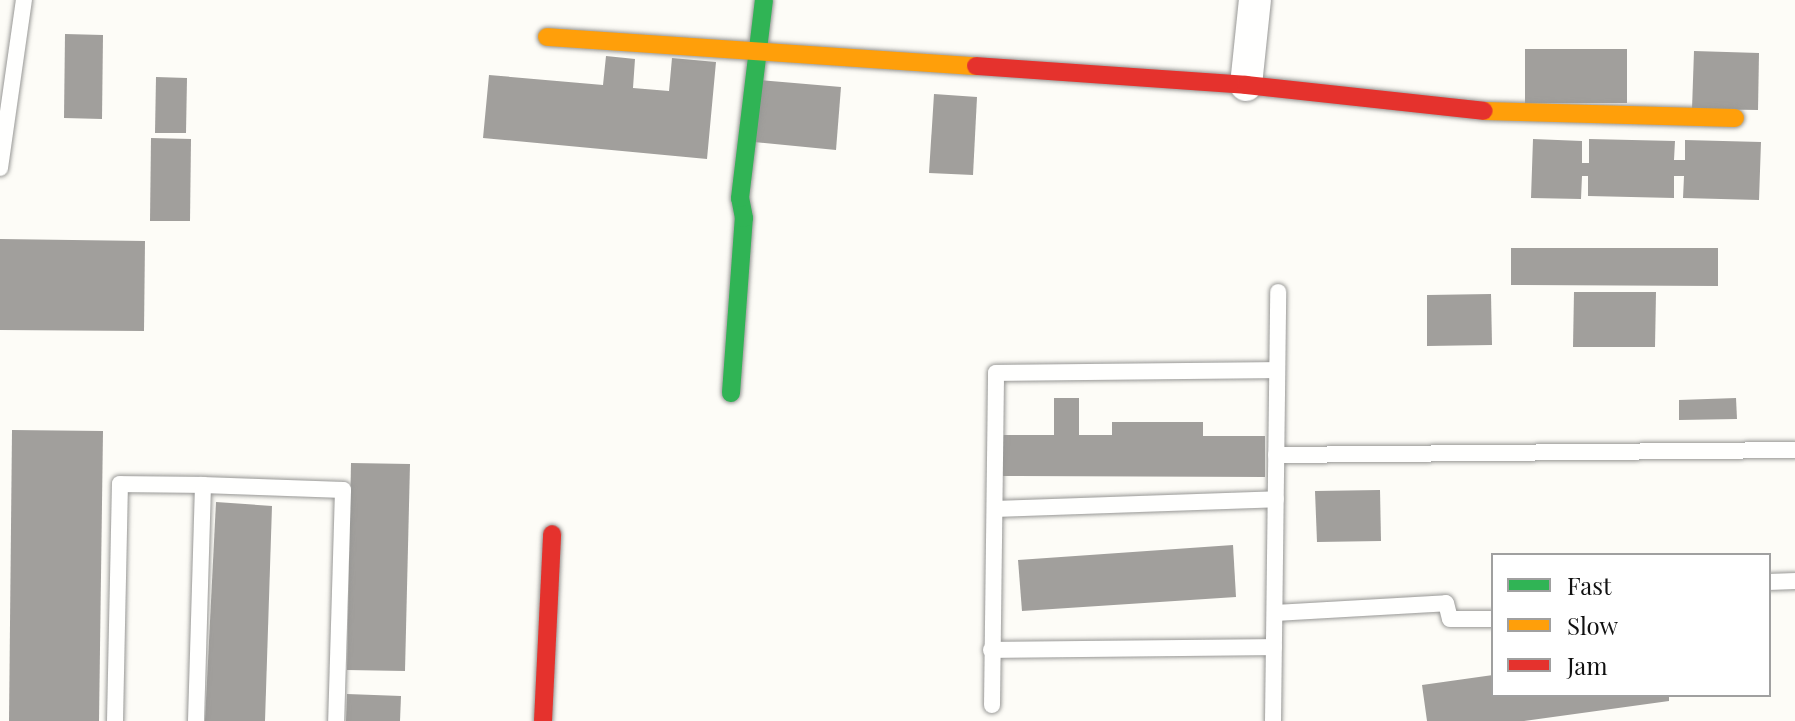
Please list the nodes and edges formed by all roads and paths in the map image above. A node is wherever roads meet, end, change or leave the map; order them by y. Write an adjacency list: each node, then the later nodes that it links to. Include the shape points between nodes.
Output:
1 (24, 0): 8 (lane)
2 (764, 0): 5 (street)
3 (1255, 0): 6 (street)
4 (547, 37): 5 (street)
5 (757, 55): 6 (street); 11 (street, via 740,198 744,218)
6 (1246, 85): 7 (street, via 1498,112)
7 (1735, 118)
8 (0, 168)
9 (1278, 292): 10 (lane)
10 (1277, 370): 13 (lane); 16 (lane, via 996,373)
11 (731, 393)
12 (1795, 450): 13 (lane)
13 (1276, 455): 15 (lane)
14 (203, 485): 25 (lane, via 120,484); 26 (lane); 27 (lane, via 343,490)
15 (1276, 499): 16 (lane); 20 (lane)
16 (995, 509): 23 (lane)
17 (552, 534): 28 (street)
18 (1795, 581): 19 (lane)
19 (1771, 582)
20 (1275, 613): 21 (lane, via 1446,603 1450,619); 22 (lane)
21 (1491, 619)
22 (1274, 647): 23 (lane); 29 (lane)
23 (991, 650): 24 (lane)
24 (992, 705)
25 (115, 721)
26 (196, 721)
27 (336, 721)
28 (543, 721)
29 (1273, 721)

